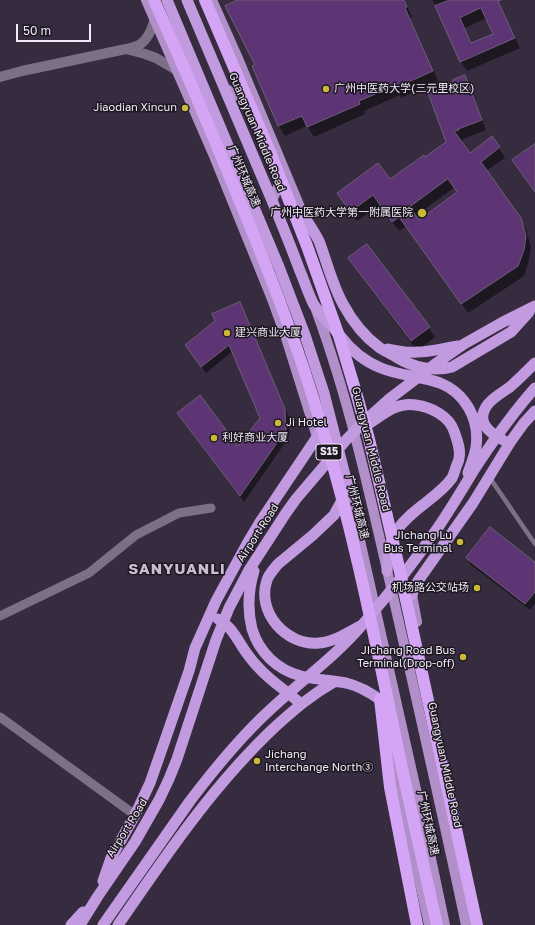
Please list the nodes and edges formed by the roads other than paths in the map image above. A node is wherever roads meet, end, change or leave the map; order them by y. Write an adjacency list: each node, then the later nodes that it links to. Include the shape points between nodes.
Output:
1 (146, 0): 8 (main road)
2 (154, 0): 43 (highway, 广州环城高速 / S15, via 250,225 289,324 339,487)
3 (160, 0): 8 (main road)
4 (167, 0): 13 (highway)
5 (187, 0): 12 (highway, Guangyuan Middle Road)
6 (205, 0): 59 (highway, via 307,246 357,396 398,563)
7 (212, 0): 14 (main road)
8 (155, 19): 9 (street, via 145,39 139,45); 10 (main road)
9 (126, 49): 10 (street, via 156,58); 11 (street, via 35,67)
10 (178, 71): 13 (main road, via 197,88); 15 (main road)
11 (0, 77)
12 (224, 88): 14 (main road); 18 (highway, Guangyuan Middle Road)
13 (212, 107): 17 (highway)
14 (259, 107): 16 (main road)
15 (214, 156): 17 (main road); 20 (main road)
16 (285, 170): 18 (main road); 19 (main road)
17 (246, 188): 21 (highway)
18 (272, 201): 22 (highway, Guangyuan Middle Road)
19 (302, 212): 23 (highway, via 318,240 351,318 380,348 404,362 426,368 444,369 452,366 511,332); 24 (highway, via 336,305 350,327 374,344 401,352 433,351)
20 (252, 248): 21 (main road); 29 (main road, via 286,338)
21 (279, 267): 27 (highway)
22 (314, 304): 35 (highway, via 343,340 373,365 440,383 450,388 468,407 475,426 476,448 469,471); 38 (main road, Guangyuan Middle Road, via 345,398)
23 (535, 306): 24 (highway, Airport Road)
24 (464, 344): 30 (highway, Airport Road, via 388,400)
25 (535, 363): 31 (highway, via 488,404 483,414 484,425 493,435)
26 (535, 388): 35 (highway, via 494,440)
27 (324, 393): 29 (highway, via 323,420); 33 (highway)
28 (535, 411): 31 (highway)
29 (317, 437): 40 (highway, via 252,535)
30 (347, 439): 37 (highway, Airport Road, via 296,500); 38 (highway, via 384,414 408,404 431,409 443,415 453,427 459,445 459,458 453,476 446,485 410,514 394,535)
31 (511, 441): 32 (highway)
32 (489, 476): 36 (lane); 39 (highway, via 418,581)
33 (348, 487): 42 (highway, via 334,515 273,569 266,587 267,606 275,624 287,635 307,643 327,642); 51 (main road)
34 (211, 508): 41 (street, via 179,513 136,535 89,573)
35 (449, 511): 42 (highway, via 422,551)
36 (535, 544)
37 (264, 549): 46 (highway, via 250,586 250,620 254,636 272,661 289,672); 57 (highway, Airport Road, via 249,570 226,614 169,780 135,842)
38 (387, 571): 44 (main road, Guangyuan Middle Road)
39 (412, 596): 44 (main road); 45 (main road)
40 (210, 614): 48 (highway, via 226,623 259,668); 53 (highway, via 195,648 150,783)
41 (0, 616)
42 (362, 625): 62 (highway, via 340,648 265,714 232,749 199,789)
43 (374, 636): 64 (highway, via 390,787); 66 (highway, 广州环城高速 / S15)
44 (406, 653): 45 (main road); 50 (main road, Guangyuan Middle Road)
45 (429, 680): 50 (main road); 55 (main road)
46 (334, 682): 47 (highway, via 359,688); 48 (highway)
47 (382, 701): 51 (main road); 56 (main road)
48 (301, 704): 63 (highway, via 258,742 238,764 194,819)
49 (0, 717): 53 (street)
50 (423, 728): 52 (main road, Guangyuan Middle Road)
51 (405, 738): 54 (main road)
52 (442, 811): 55 (main road); 69 (main road, Guangyuan Middle Road)
53 (135, 814): 57 (highway, via 111,858)
54 (422, 816): 56 (main road); 68 (main road)
55 (461, 832): 59 (main road)
56 (412, 848): 58 (main road)
57 (98, 896): 60 (highway); 61 (highway, Airport Road)
58 (425, 907): 65 (main road); 67 (main road)
59 (480, 924)
60 (71, 925)
61 (80, 925)
62 (103, 925)
63 (118, 925)
64 (417, 925)
65 (429, 925)
66 (437, 925)
67 (441, 925)
68 (445, 925)
69 (466, 925)

